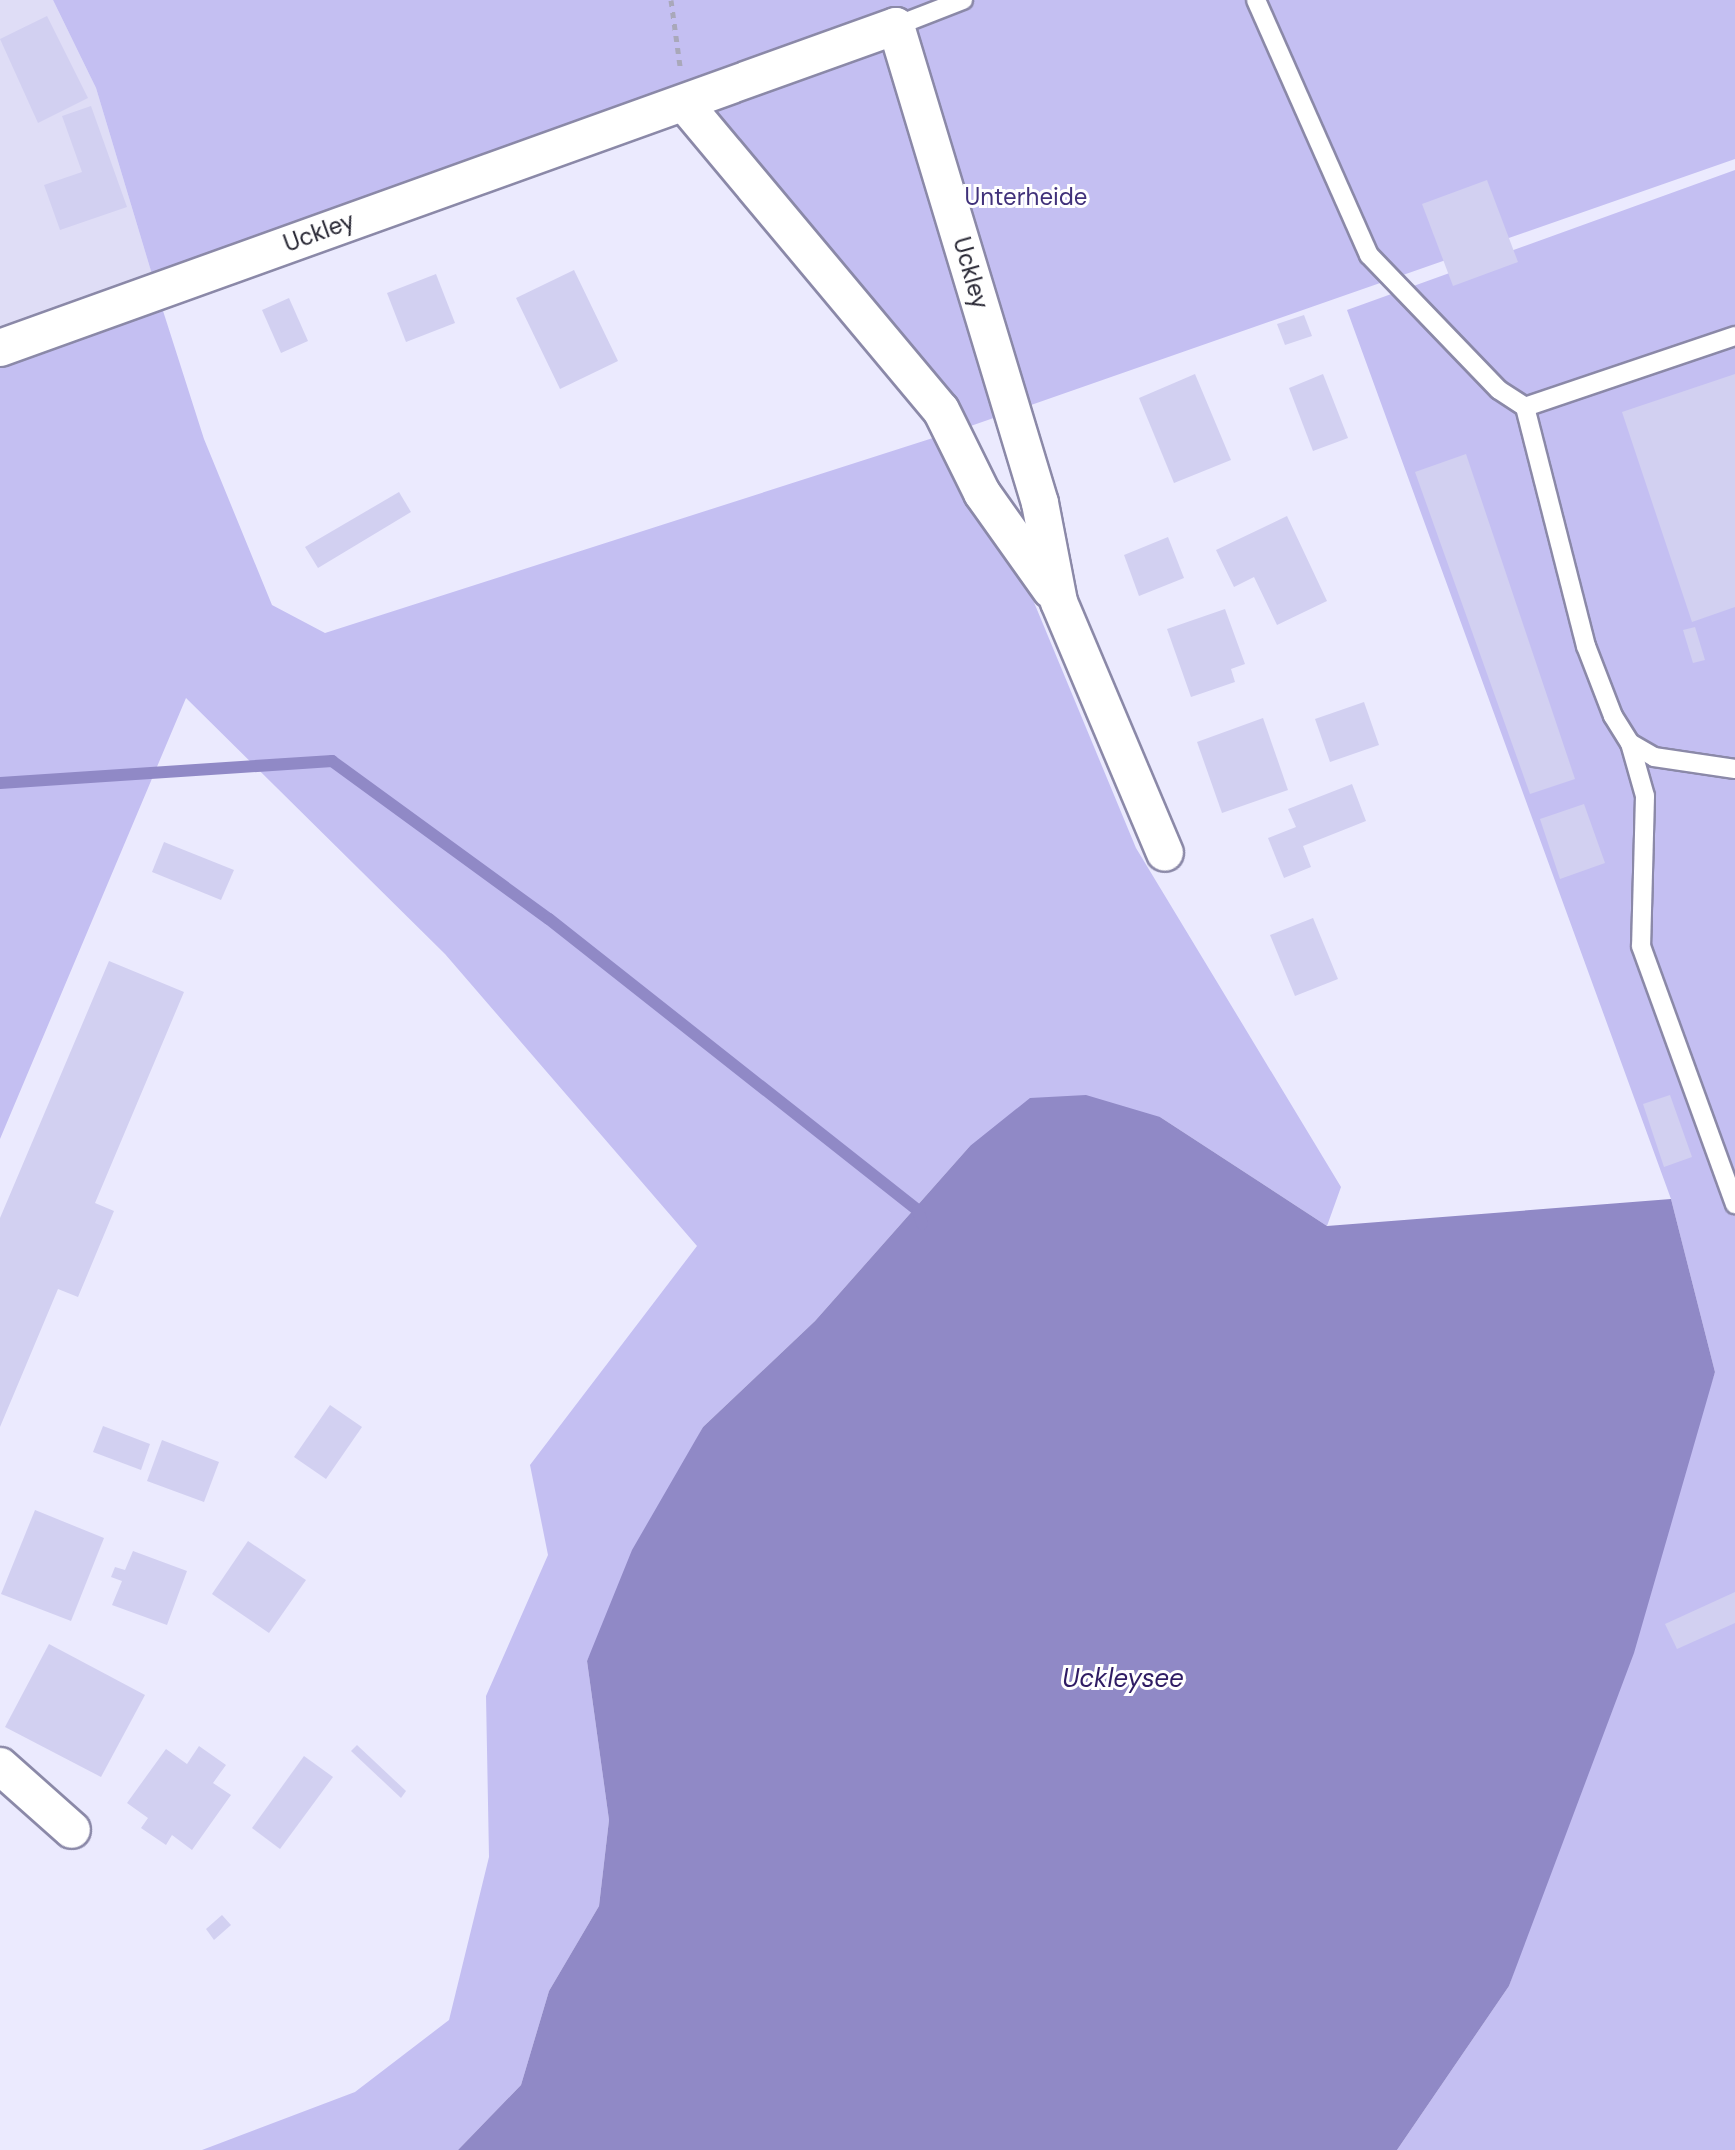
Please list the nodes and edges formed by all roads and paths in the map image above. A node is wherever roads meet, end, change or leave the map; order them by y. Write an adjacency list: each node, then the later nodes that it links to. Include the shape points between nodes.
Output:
1 (671, 0): 5 (path)
2 (963, 0): 4 (lane)
3 (1256, 0): 8 (lane, via 1369,255 1499,390)
4 (896, 26): 5 (street, Uckley); 9 (street, Uckley, via 1040,503)
5 (684, 103): 7 (street, Uckley); 9 (street, Uckley, via 941,410 982,493)
6 (1735, 336): 8 (lane)
7 (0, 348)
8 (1525, 407): 10 (lane, via 1586,646)
9 (1059, 602): 12 (street, Uckley)
10 (1630, 743): 11 (lane, via 1654,757); 13 (lane, via 1645,796 1641,946)
11 (1735, 769)
12 (1165, 853)
13 (1735, 1204)
14 (0, 1766): 15 (street)
15 (72, 1830)

